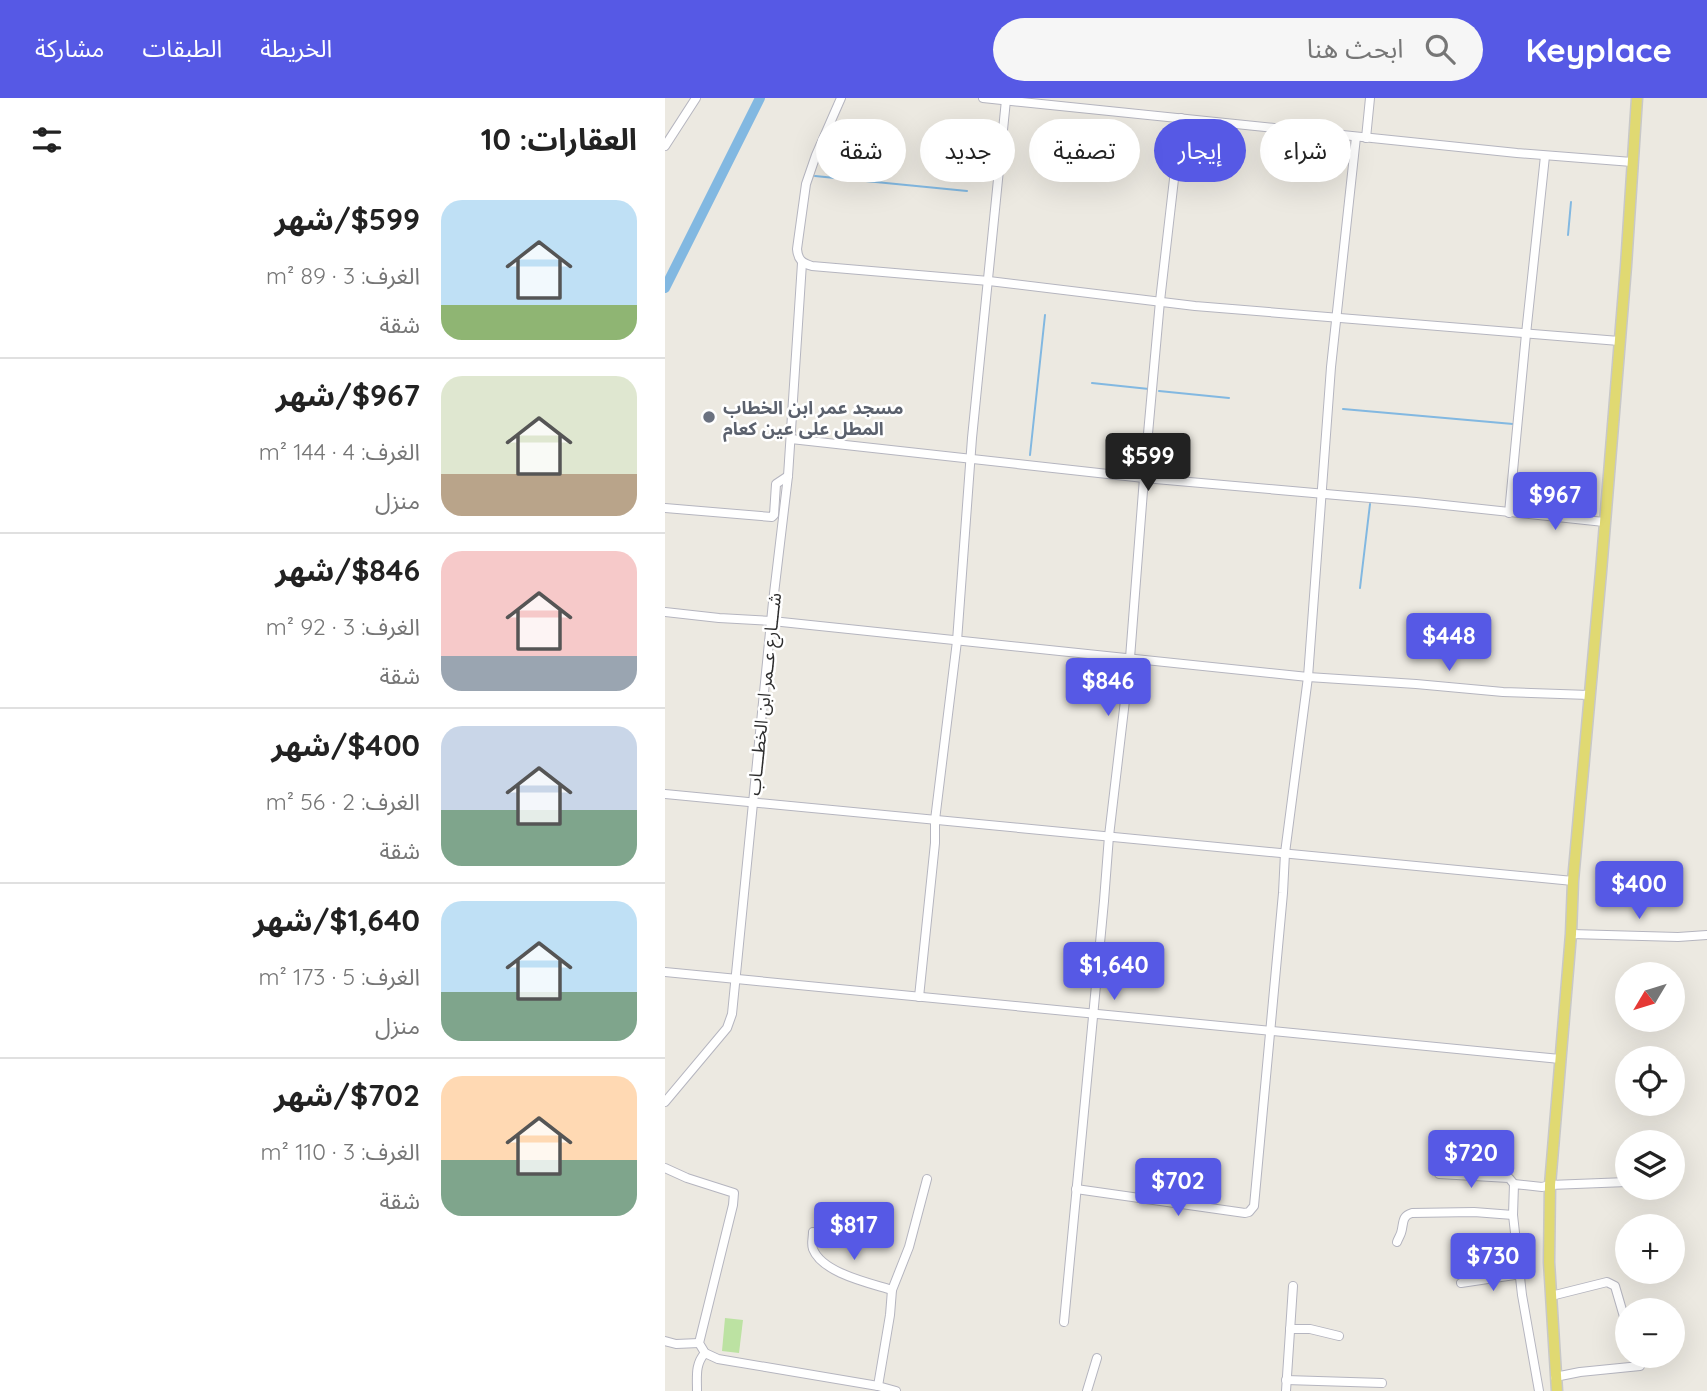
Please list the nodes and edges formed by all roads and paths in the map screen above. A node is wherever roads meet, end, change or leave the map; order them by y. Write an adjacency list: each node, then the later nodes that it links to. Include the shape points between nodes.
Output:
1 (696, 98): 10 (street)
2 (841, 98): 13 (street, شــــارع عــمر ابن الخطــــاب, via 806,184 797,249)
3 (983, 98): 6 (street)
4 (1370, 98): 9 (street)
5 (1637, 98): 12 (main road)
6 (1006, 100): 7 (street); 14 (street)
7 (1181, 118): 8 (street); 15 (street)
8 (1356, 137): 9 (street); 16 (street)
9 (1366, 138): 11 (street)
10 (665, 145)
11 (1545, 156): 12 (street); 17 (street)
12 (1632, 162): 18 (main road)
13 (802, 263): 14 (street); 19 (street, شــــارع عــمر ابن الخطــــاب)
14 (989, 281): 15 (street); 20 (street)
15 (1160, 301): 16 (street); 22 (street)
16 (1337, 318): 17 (street); 23 (street)
17 (1526, 334): 18 (street); 25 (street)
18 (1619, 341): 26 (main road)
19 (791, 439): 20 (street); 21 (street, شــــارع عــمر ابن الخطــــاب)
20 (971, 458): 22 (street); 29 (street)
21 (788, 476): 24 (street, via 776,484 772,517); 28 (street, شــــارع عــمر ابن الخطــــاب)
22 (1144, 478): 23 (street); 30 (street)
23 (1322, 494): 25 (street); 31 (street)
24 (665, 508)
25 (1509, 513): 26 (street)
26 (1604, 522): 32 (main road)
27 (665, 612): 28 (street)
28 (772, 621): 29 (street); 34 (street, شــــارع عــمر ابن الخطــــاب)
29 (957, 641): 30 (street); 35 (street)
30 (1130, 658): 31 (street); 36 (street)
31 (1308, 677): 32 (street); 37 (street)
32 (1589, 695): 38 (main road)
33 (665, 793): 34 (street)
34 (753, 802): 35 (street); 42 (street, شــــارع عــمر ابن الخطــــاب)
35 (935, 820): 36 (street); 43 (street)
36 (1109, 836): 37 (street); 44 (street)
37 (1285, 853): 38 (street); 45 (street)
38 (1573, 881): 39 (main road)
39 (1571, 934): 40 (street); 46 (main road)
40 (1707, 935)
41 (665, 972): 42 (street)
42 (736, 978): 43 (street); 47 (street, شــــارع عــمر ابن الخطــــاب, via 727,1028)
43 (919, 997): 44 (street)
44 (1092, 1014): 45 (street); 54 (street)
45 (1271, 1031): 46 (street); 54 (street, via 1254,1206 1249,1212)
46 (1560, 1059): 53 (main road)
47 (665, 1102)
48 (665, 1168): 68 (street, via 734,1193)
49 (1439, 1174): 52 (street, via 1509,1178)
50 (927, 1180): 61 (street)
51 (1615, 1182): 53 (street)
52 (1514, 1184): 53 (street); 55 (street)
53 (1550, 1185): 62 (main road)
54 (1076, 1189): 64 (street)
55 (1513, 1215): 57 (street, via 1408,1214); 58 (street)
56 (813, 1233): 61 (street, via 814,1250 828,1267)
57 (1397, 1242)
58 (1521, 1274): 59 (street); 79 (street)
59 (1461, 1283)
60 (1293, 1286): 65 (street)
61 (892, 1290): 75 (street)
62 (1551, 1296): 63 (street, via 1607,1282 1615,1286); 72 (main road)
63 (1619, 1298)
64 (1064, 1322)
65 (1290, 1329): 66 (street); 73 (street)
66 (1339, 1336)
67 (665, 1341): 68 (street)
68 (699, 1343): 69 (street)
69 (705, 1353): 75 (street, via 717,1359); 76 (street, via 697,1366)
70 (1097, 1357): 77 (street)
71 (1620, 1368): 72 (street)
72 (1555, 1377): 80 (main road)
73 (1286, 1380): 74 (street); 78 (street)
74 (1382, 1383)
75 (887, 1389)
76 (697, 1391)
77 (1087, 1391)
78 (1286, 1391)
79 (1539, 1391)
80 (1557, 1391)

